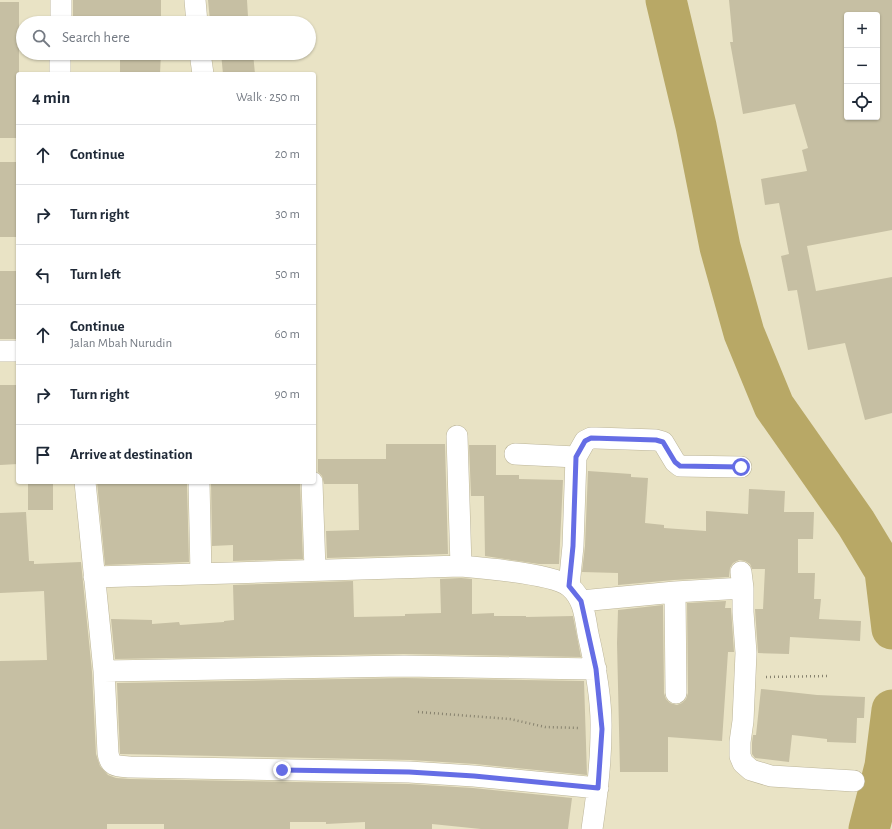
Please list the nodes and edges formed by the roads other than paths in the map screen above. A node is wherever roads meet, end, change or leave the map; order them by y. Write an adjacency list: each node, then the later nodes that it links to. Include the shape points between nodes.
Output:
1 (61, 0): 3 (street)
2 (195, 0): 4 (street)
3 (61, 16)
4 (196, 16)
5 (60, 60): 7 (street)
6 (201, 60): 8 (street)
7 (60, 72)
8 (203, 72)
9 (0, 351): 10 (street)
10 (16, 352)
11 (457, 436): 18 (street)
12 (515, 454): 13 (street)
13 (576, 457): 14 (street, via 585,441 591,438 656,440 663,442 680,466); 23 (street, via 573,546)
14 (741, 467)
15 (85, 484): 21 (street)
16 (199, 484): 20 (street)
17 (312, 484): 19 (street)
18 (461, 566): 19 (street); 23 (street, via 546,578)
19 (315, 570): 20 (street)
20 (201, 574): 21 (street)
21 (94, 577): 25 (street)
22 (675, 592): 23 (street); 26 (street); 27 (street, via 742,580 746,653 740,756 748,768 771,776)
23 (575, 593): 24 (street)
24 (596, 669): 25 (street, via 404,666); 28 (street, via 602,729)
25 (104, 670): 28 (street, via 108,753 110,761 118,766 409,772)
26 (676, 693)
27 (854, 781)
28 (598, 788): 29 (street)
29 (592, 829)

